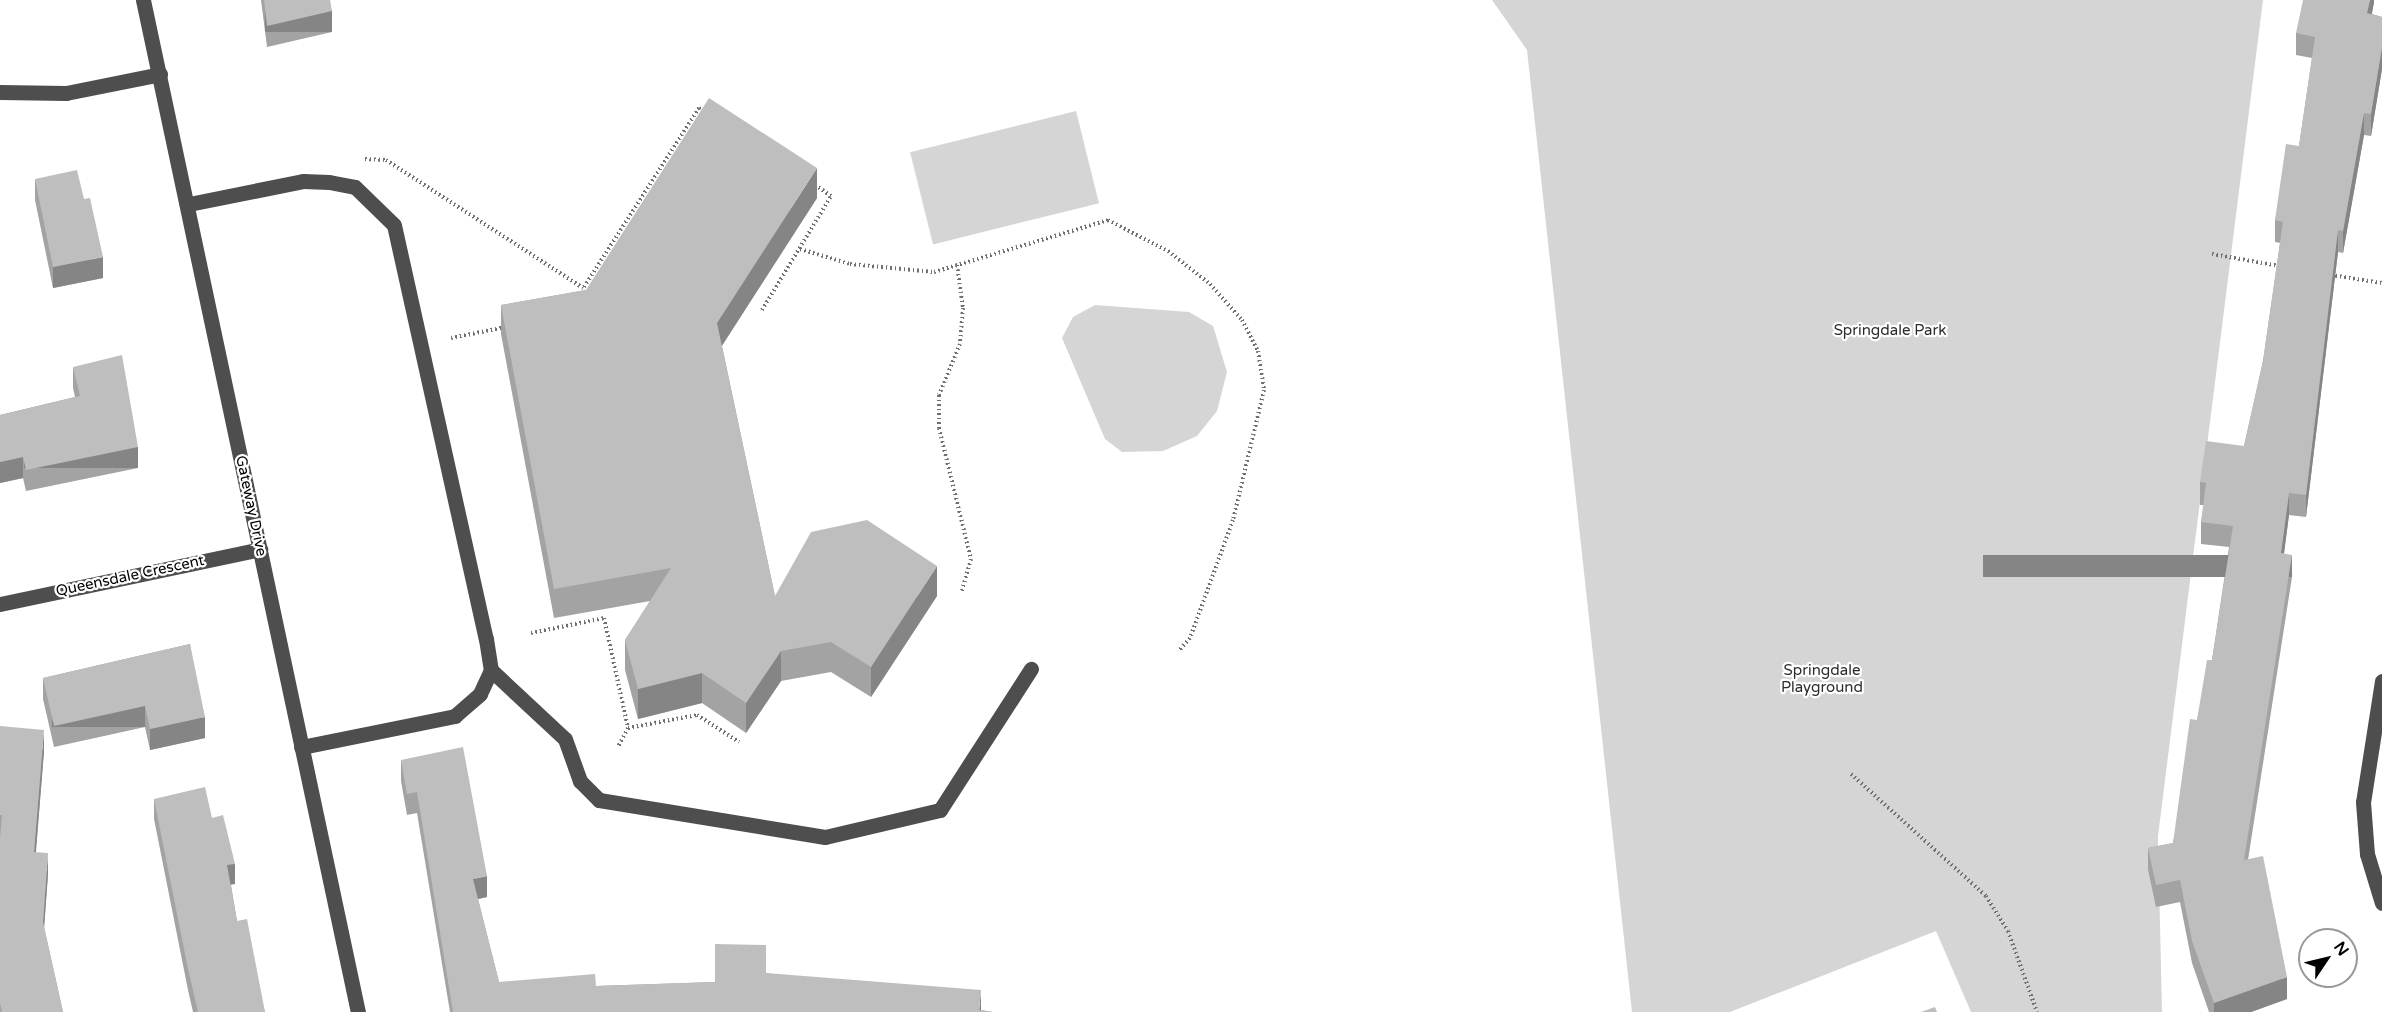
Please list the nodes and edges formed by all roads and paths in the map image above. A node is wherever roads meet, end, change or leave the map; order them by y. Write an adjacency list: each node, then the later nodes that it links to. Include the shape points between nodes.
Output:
1 (143, 0): 2 (street, Gateway Drive)
2 (160, 74): 3 (street, via 66,93); 7 (street, Gateway Drive)
3 (0, 92)
4 (708, 115): 14 (path, via 699,108)
5 (364, 159): 14 (path, via 386,160)
6 (812, 184): 8 (path, via 831,196)
7 (189, 204): 19 (street, Gateway Drive); 25 (street, via 303,181 329,182 355,187 394,225)
8 (800, 249): 10 (path, via 850,264 907,271 934,272); 16 (path)
9 (2212, 254): 11 (path)
10 (957, 265): 20 (path, via 963,308 960,344 939,395 939,428 971,559); 23 (path, via 1108,220 1168,251 1210,284 1242,320 1258,351 1262,412 1204,604)
11 (2292, 268)
12 (2325, 274): 13 (path)
13 (2382, 283)
14 (584, 287): 15 (path)
15 (577, 295)
16 (762, 310)
17 (515, 326): 18 (path)
18 (451, 338)
19 (260, 549): 21 (street, Queensdale Crescent); 29 (street, Gateway Drive)
20 (962, 591)
21 (0, 604)
22 (531, 633): 27 (path, via 604,618)
23 (1178, 652)
24 (1031, 669): 25 (street, via 940,810 825,837 599,800 580,781 565,739)
25 (491, 670): 29 (street, via 480,694 455,716)
26 (2382, 681): 32 (street, via 2362,802 2367,854)
27 (628, 729): 28 (path, via 697,715); 30 (path)
28 (738, 742)
29 (301, 747): 33 (street, Gateway Drive)
30 (618, 747)
31 (1851, 774): 34 (path, via 1986,896 2007,931)
32 (2382, 903)
33 (358, 1012)
34 (2037, 1012)

